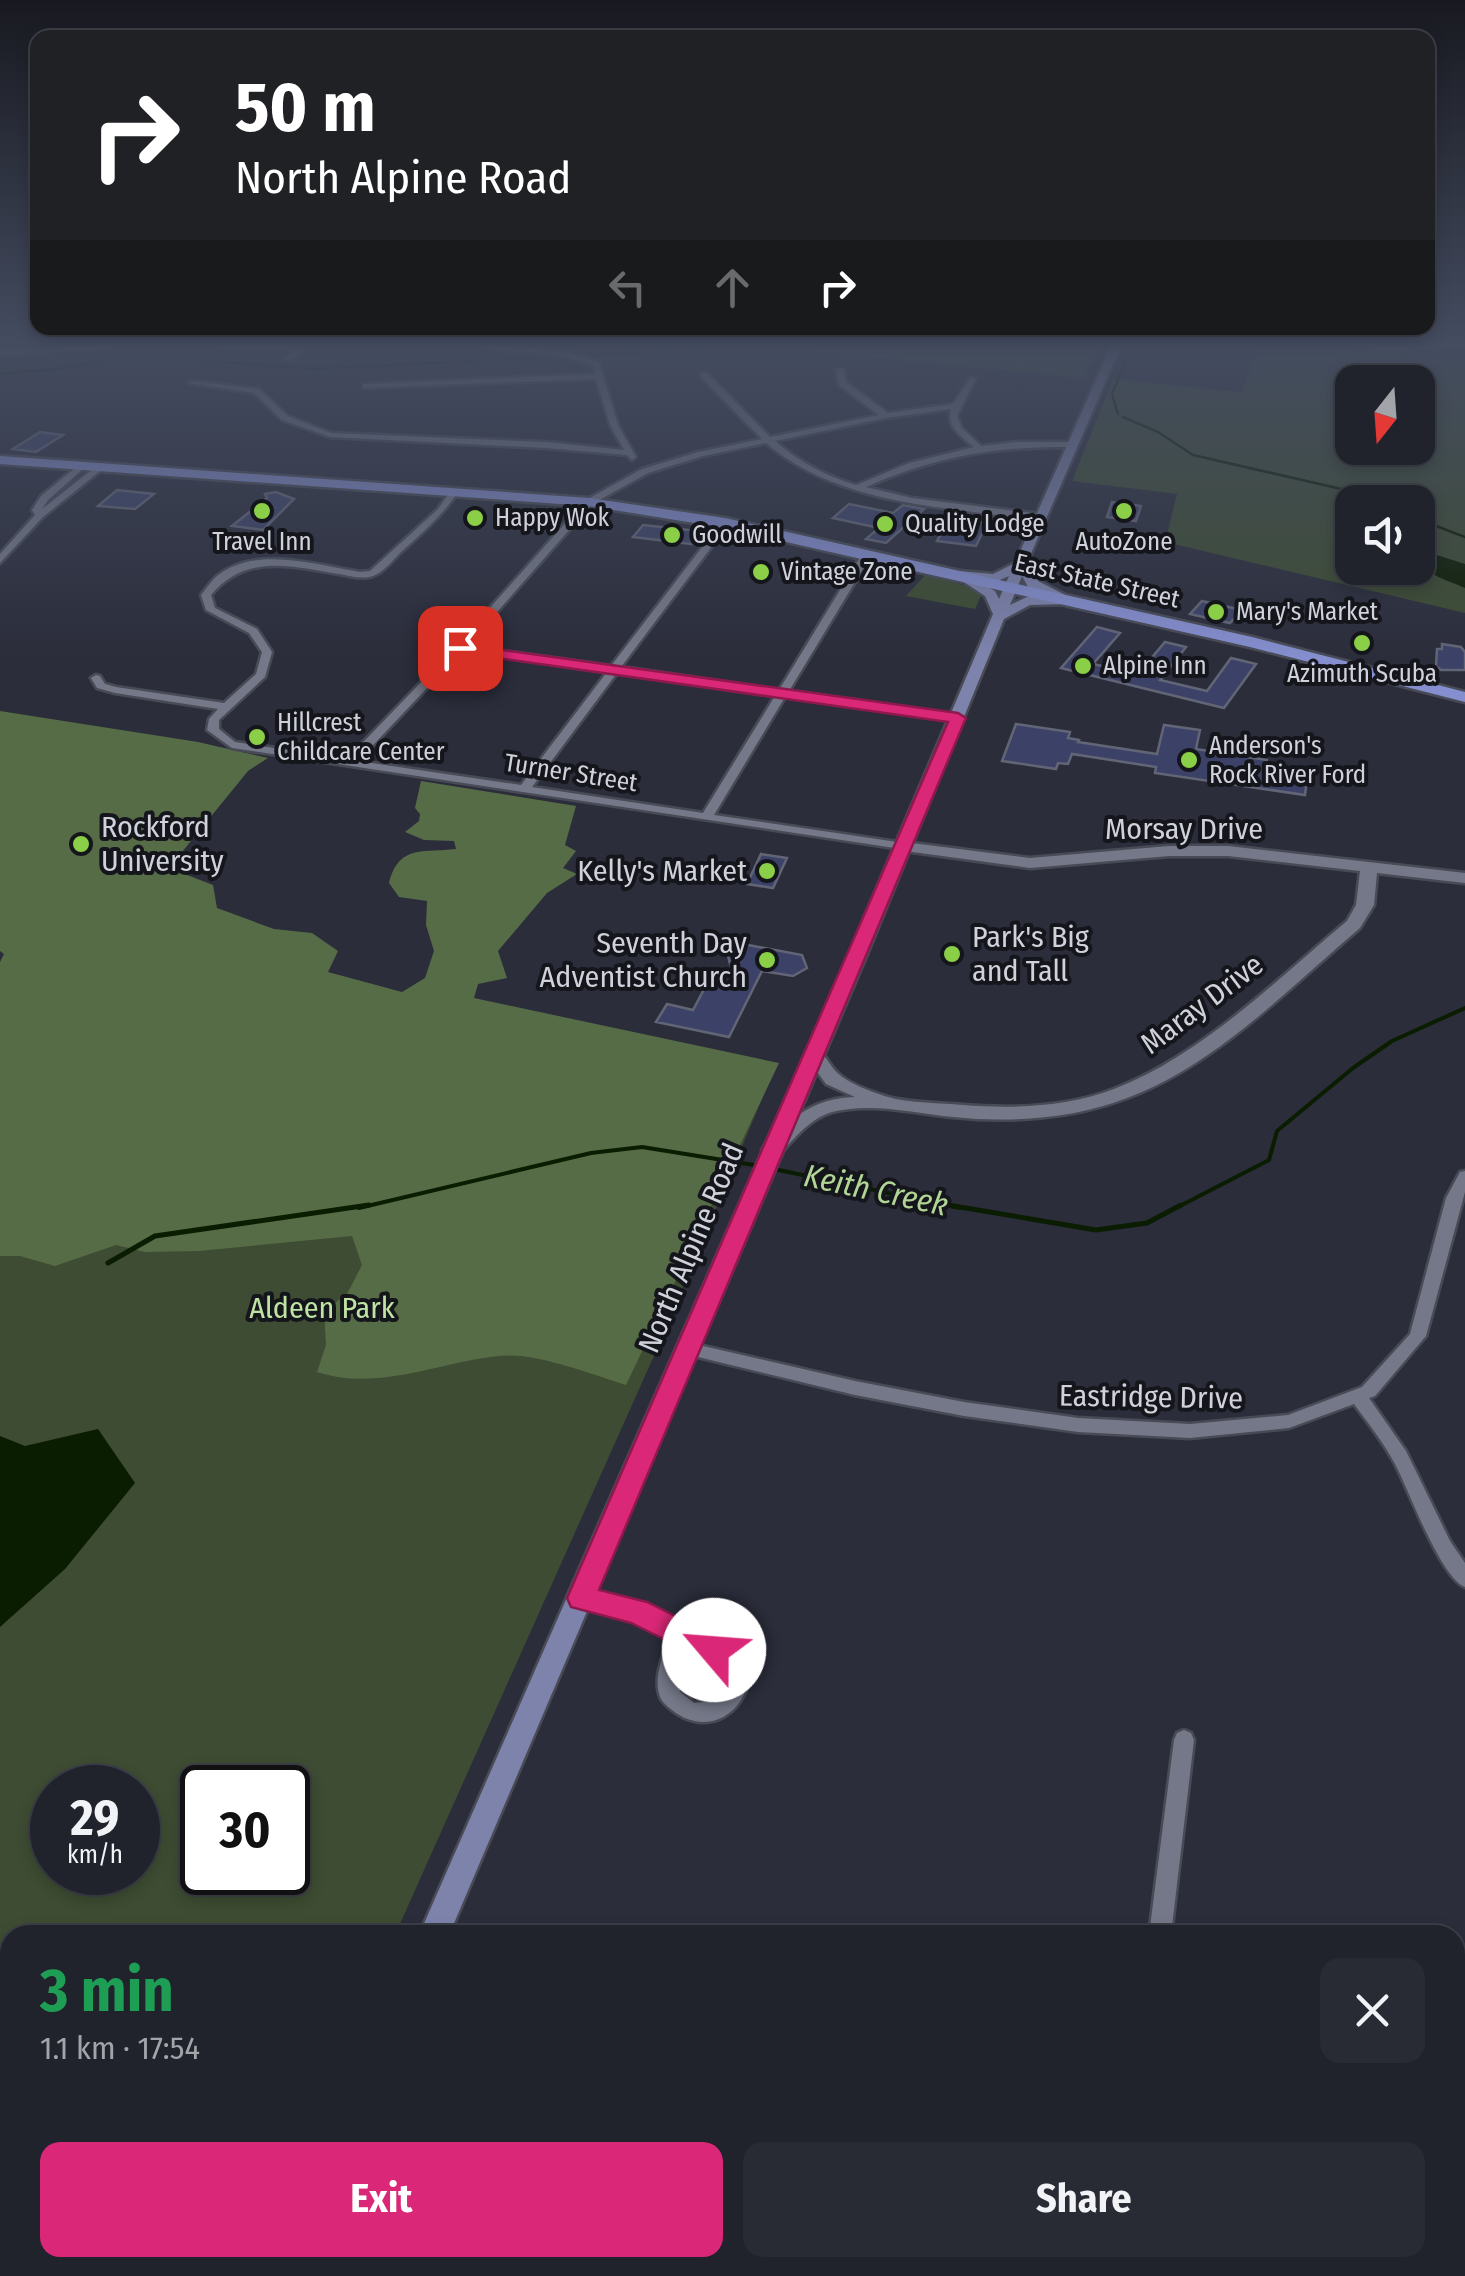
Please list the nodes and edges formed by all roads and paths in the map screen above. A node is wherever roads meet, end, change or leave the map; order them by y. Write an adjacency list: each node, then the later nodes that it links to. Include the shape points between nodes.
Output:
1 (552, 445): 8 (street)
2 (624, 445): 8 (street)
3 (746, 445): 12 (street)
4 (777, 445): 13 (street, via 793,460)
5 (1015, 445): 7 (street)
6 (1073, 445): 17 (main road, North Alpine Road)
7 (977, 446): 13 (street)
8 (628, 454): 12 (street)
9 (0, 460): 10 (main road, East State Street)
10 (81, 466): 11 (main road, East State Street); 16 (street, via 44,498)
11 (102, 467): 14 (main road, East State Street); 16 (street)
12 (645, 472): 15 (street)
13 (859, 486): 17 (street)
14 (454, 492): 15 (main road, East State Street); 31 (street, via 373,573 256,563 232,569 210,588 211,610 253,630 267,652 261,675)
15 (589, 502): 18 (main road, East State Street); 26 (street)
16 (40, 516): 20 (street)
17 (1040, 517): 21 (main road, North Alpine Road)
18 (725, 522): 19 (main road, East State Street); 27 (street)
19 (867, 554): 22 (main road, East State Street); 29 (street)
20 (0, 560)
21 (1022, 564): 22 (main road, via 996,578); 23 (main road, North Alpine Road); 24 (main road, via 1033,584)
22 (959, 575): 23 (main road, East State Street); 25 (main road, via 990,594)
23 (1013, 588): 24 (main road, East State Street); 25 (main road, North Alpine Road)
24 (1070, 600): 25 (main road, via 1026,602); 30 (main road, East State Street)
25 (1001, 616): 32 (main road, North Alpine Road)
26 (460, 648): 27 (street); 33 (street)
27 (613, 670): 29 (street); 34 (street)
28 (96, 678): 31 (street, via 115,690)
29 (781, 693): 32 (street); 35 (street)
30 (1465, 696)
31 (227, 706): 33 (street, Turner Street, via 214,718 213,730 232,745)
32 (958, 718): 36 (main road, North Alpine Road)
33 (350, 763): 34 (street, Turner Street)
34 (524, 789): 35 (street, Turner Street)
35 (707, 816): 36 (street, Turner Street)
36 (904, 847): 37 (street, Morsay Drive, via 1030,863 1228,851); 39 (main road, North Alpine Road)
37 (1369, 866): 38 (street, Morsay Drive); 40 (street, Maray Drive, via 1366,905 1354,924 1165,1073 1118,1094 1036,1110)
38 (1465, 878)
39 (814, 1055): 40 (street, via 833,1080); 41 (main road, North Alpine Road)
40 (891, 1104): 41 (street, via 818,1110)
41 (772, 1150): 43 (main road, North Alpine Road)
42 (1465, 1176): 44 (street, Eastridge Drive, via 1412,1348)
43 (690, 1349): 44 (street, Eastridge Drive, via 931,1404 1088,1426 1270,1426); 46 (main road, North Alpine Road)
44 (1358, 1396): 45 (street, via 1400,1456)
45 (1465, 1578)
46 (581, 1598): 47 (street, via 637,1612); 49 (main road, North Alpine Road)
47 (680, 1635)
48 (1184, 1740): 50 (street)
49 (438, 1925)
50 (1161, 1925)

